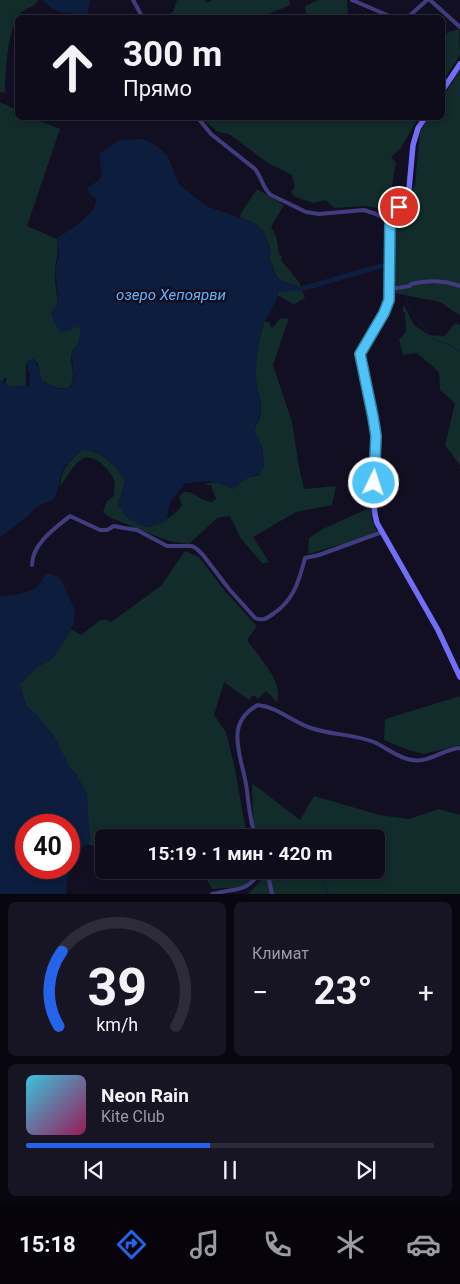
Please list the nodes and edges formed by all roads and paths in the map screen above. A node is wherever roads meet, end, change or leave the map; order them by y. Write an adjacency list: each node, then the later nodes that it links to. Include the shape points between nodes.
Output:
1 (133, 0): 4 (street)
2 (352, 0): 5 (street)
3 (429, 0): 6 (street); 7 (street)
4 (141, 15)
5 (387, 15)
6 (410, 15)
7 (460, 27)
8 (460, 64): 9 (street)
9 (445, 86)
10 (200, 120): 12 (street, via 211,134 255,169 266,192 271,195 306,212 364,210)
11 (424, 120): 12 (street, via 413,145 409,189)
12 (390, 221): 14 (street)
13 (460, 286): 14 (street, via 429,280 400,288)
14 (390, 287): 15 (street, via 384,313 360,354 376,436 373,500)
15 (382, 532): 16 (street, via 305,558 292,596 286,604 261,620 255,618 192,546 167,546 136,530 114,526 100,530 70,516 42,540 34,553); 17 (street, via 438,630)
16 (32, 565)
17 (460, 677)
18 (460, 748): 19 (street, via 424,761 412,760 360,736 311,728 258,705 243,716 237,737)
19 (253, 829)
20 (256, 879): 22 (street, via 239,891)
21 (269, 879): 23 (street)
22 (212, 894)
23 (272, 894)

